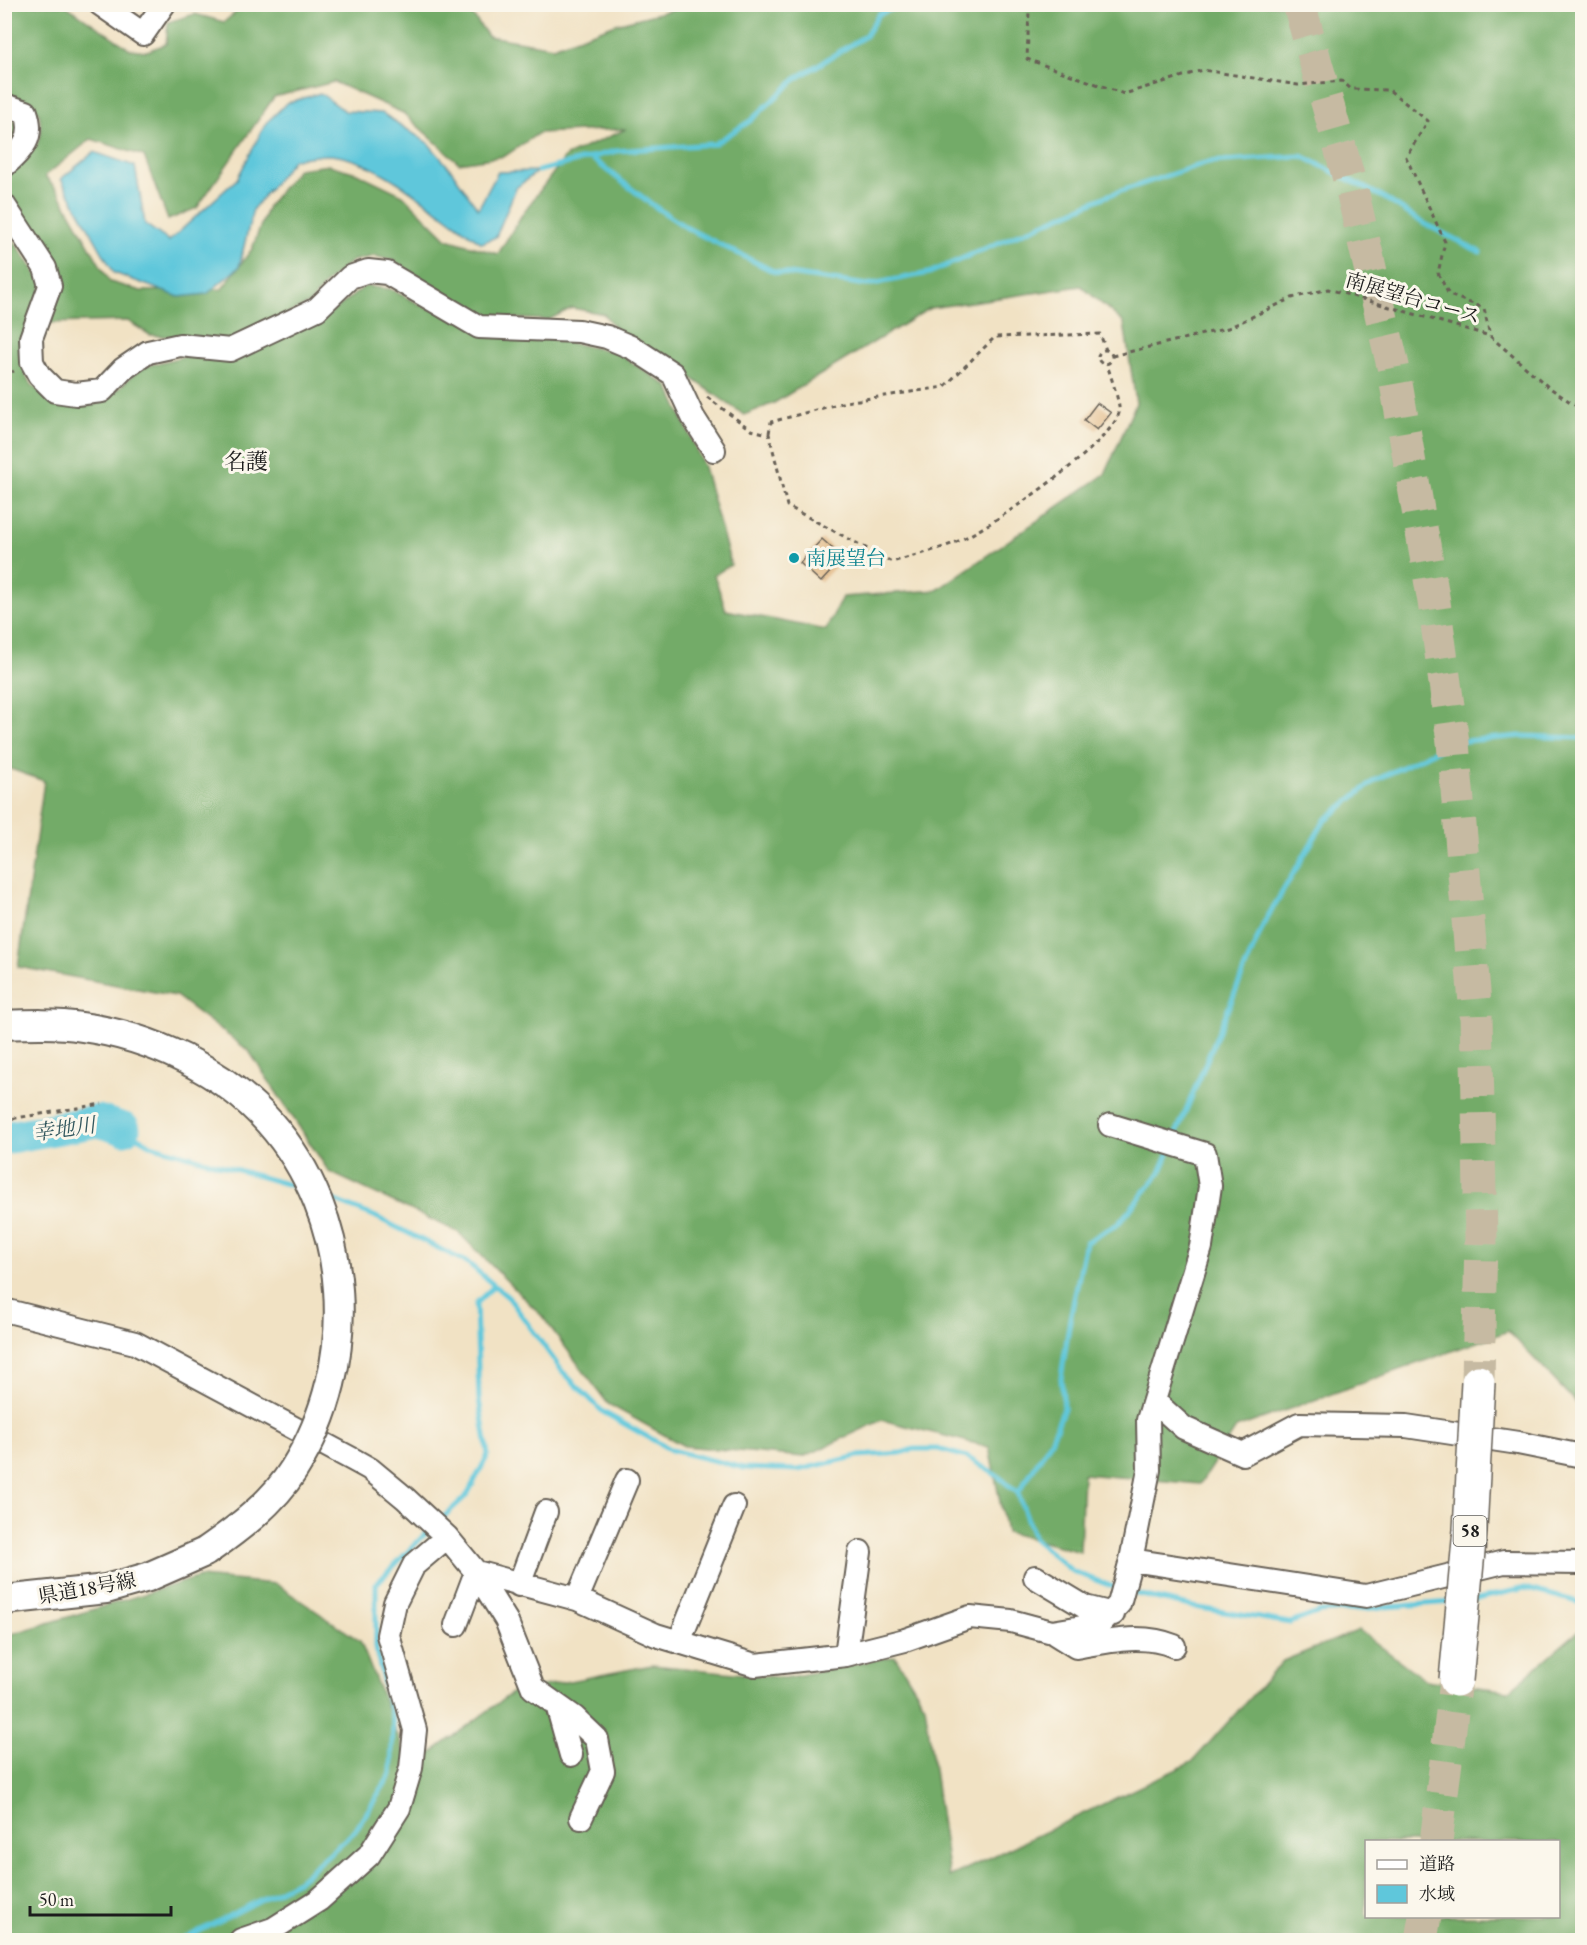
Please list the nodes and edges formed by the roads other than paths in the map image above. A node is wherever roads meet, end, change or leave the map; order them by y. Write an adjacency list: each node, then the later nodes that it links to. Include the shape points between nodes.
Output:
1 (100, 4): 2 (street, via 142,34)
2 (164, 4)
3 (4, 105): 4 (street, via 26,112 31,125 29,138)
4 (4, 166)
5 (4, 205): 6 (street, via 45,268 50,286 31,338 32,362 55,391 102,391 123,369 148,352 180,345 230,350 317,309 350,277 368,271 387,273 479,327 579,331 633,348 673,374)
6 (714, 450)
7 (4, 1025): 24 (main road, 県道18号線, bridge, via 97,1029 168,1052 199,1067 244,1099 268,1121 298,1163 319,1203 337,1269 340,1310 333,1377 322,1413 282,1486 246,1521 205,1552 148,1577 106,1589)
8 (1110, 1125): 11 (street, via 1205,1154 1210,1186 1201,1246)
9 (4, 1310): 16 (street, via 135,1342 370,1469)
10 (1479, 1382): 31 (highway, 58, bridge)
11 (1154, 1401): 12 (street, via 1184,1428 1243,1454 1299,1424 1406,1426); 19 (street, via 1148,1420 1149,1470)
12 (1582, 1456)
13 (627, 1480): 23 (street)
14 (734, 1506): 28 (street)
15 (546, 1512): 22 (street)
16 (445, 1535): 20 (street); 35 (street, via 414,1565 395,1603 388,1635 415,1730 411,1768 399,1808 369,1855 319,1900 273,1929)
17 (860, 1552): 30 (street)
18 (1582, 1563): 19 (street, via 1504,1562 1366,1596)
19 (1129, 1568): 25 (street)
20 (476, 1572): 22 (street); 26 (street); 32 (street, via 506,1620 533,1688)
21 (1035, 1577): 25 (street, via 1085,1607)
22 (519, 1585): 23 (street)
23 (577, 1599): 28 (street)
24 (4, 1600)
25 (1116, 1609): 27 (street, via 1101,1624)
26 (456, 1625)
27 (1052, 1632): 29 (street, via 1076,1647 1120,1639 1157,1639); 30 (street, via 1011,1621 969,1617 905,1640)
28 (679, 1642): 30 (street, via 755,1665)
29 (1174, 1646)
30 (846, 1655)
31 (1456, 1680)
32 (557, 1705): 33 (street); 34 (street, via 597,1739 603,1771)
33 (571, 1755)
34 (581, 1818)
35 (241, 1941)

